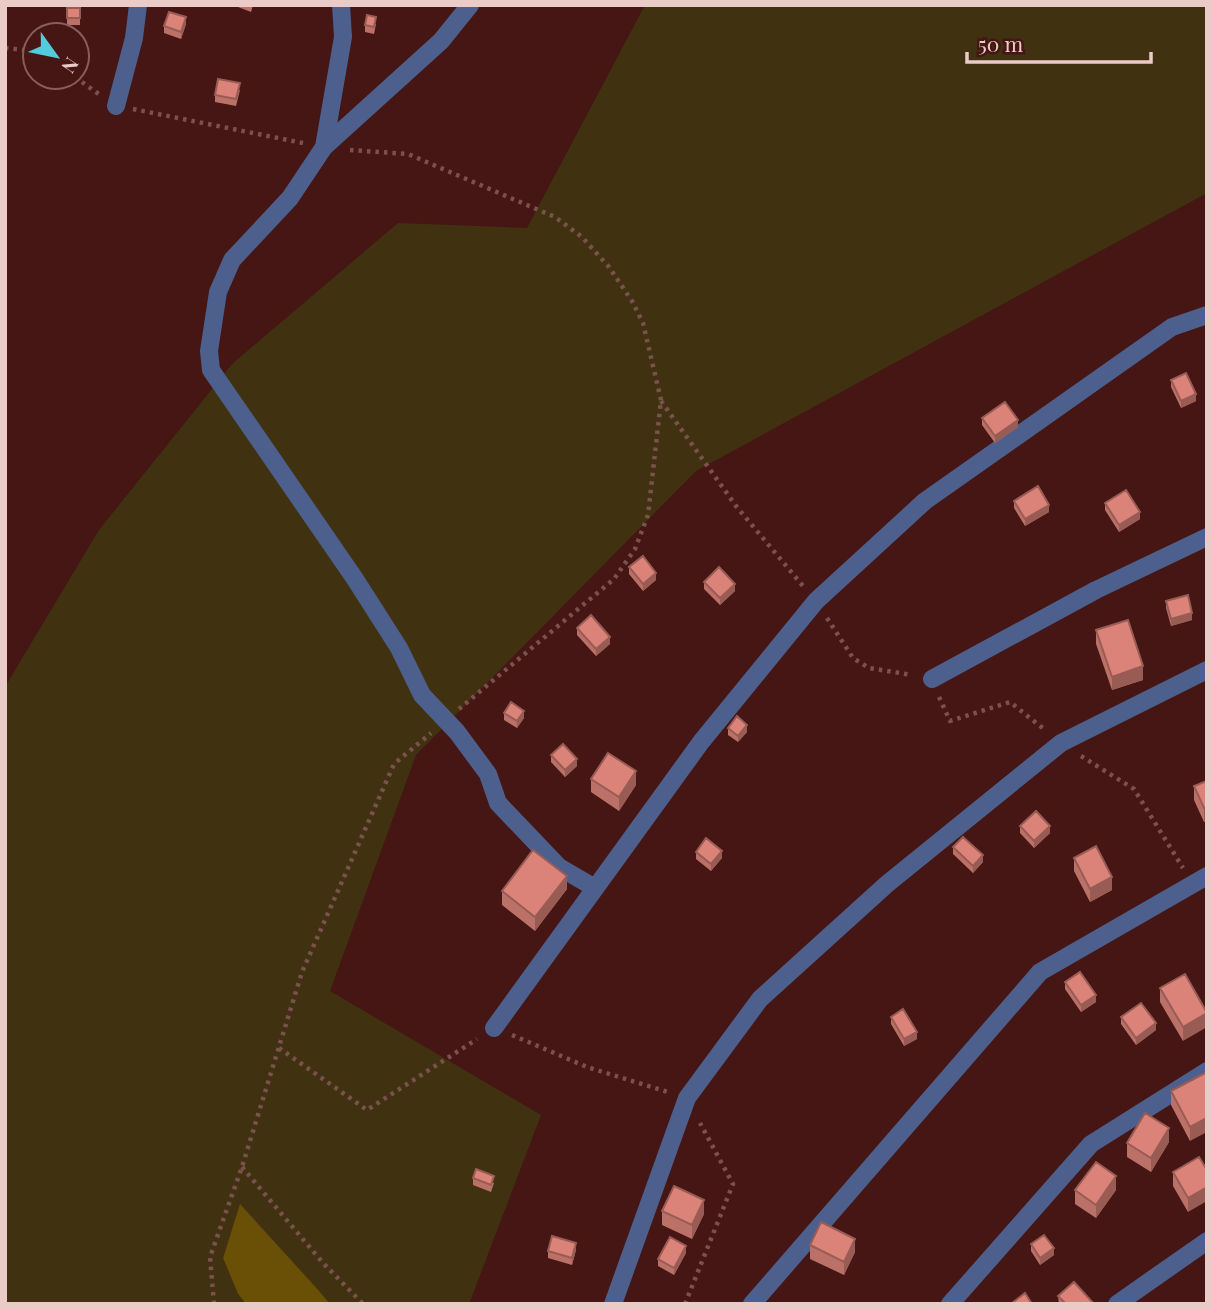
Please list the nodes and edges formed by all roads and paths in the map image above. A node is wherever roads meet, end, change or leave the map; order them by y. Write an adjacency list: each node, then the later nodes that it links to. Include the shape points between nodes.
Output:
1 (138, 5): 5 (street)
2 (341, 5): 6 (street, via 343,37)
3 (470, 5): 6 (street, via 441,41)
4 (91, 88): 5 (path)
5 (116, 106): 6 (path)
6 (324, 147): 8 (path, via 408,155 555,217 582,237 609,267 643,323); 13 (street, via 290,198 232,260 218,292 209,351 211,370 399,648 422,695)
7 (1207, 315): 10 (street, via 1172,327 925,501)
8 (661, 400): 10 (path, via 736,506); 13 (path, via 648,515 625,566)
9 (1207, 537): 12 (street, via 1096,590)
10 (816, 601): 16 (street, via 701,742)
11 (1207, 670): 14 (street)
12 (932, 679)
13 (445, 721): 16 (street, via 488,774 506,813 559,867); 18 (path, via 394,764 302,972)
14 (1060, 743): 15 (path, via 1134,789); 20 (street, via 887,884 760,999)
15 (1200, 880): 27 (street, via 1040,972)
16 (595, 888): 17 (street)
17 (494, 1028): 18 (path, via 367,1110); 20 (path, via 587,1067)
18 (279, 1048): 21 (path)
19 (1207, 1071): 28 (street, via 1091,1144)
20 (687, 1098): 25 (street); 26 (path, via 733,1184)
21 (242, 1167): 23 (path, via 210,1257); 24 (path)
22 (1207, 1241): 29 (street)
23 (214, 1304)
24 (363, 1304)
25 (613, 1304)
26 (685, 1304)
27 (752, 1304)
28 (950, 1304)
29 (1117, 1304)

